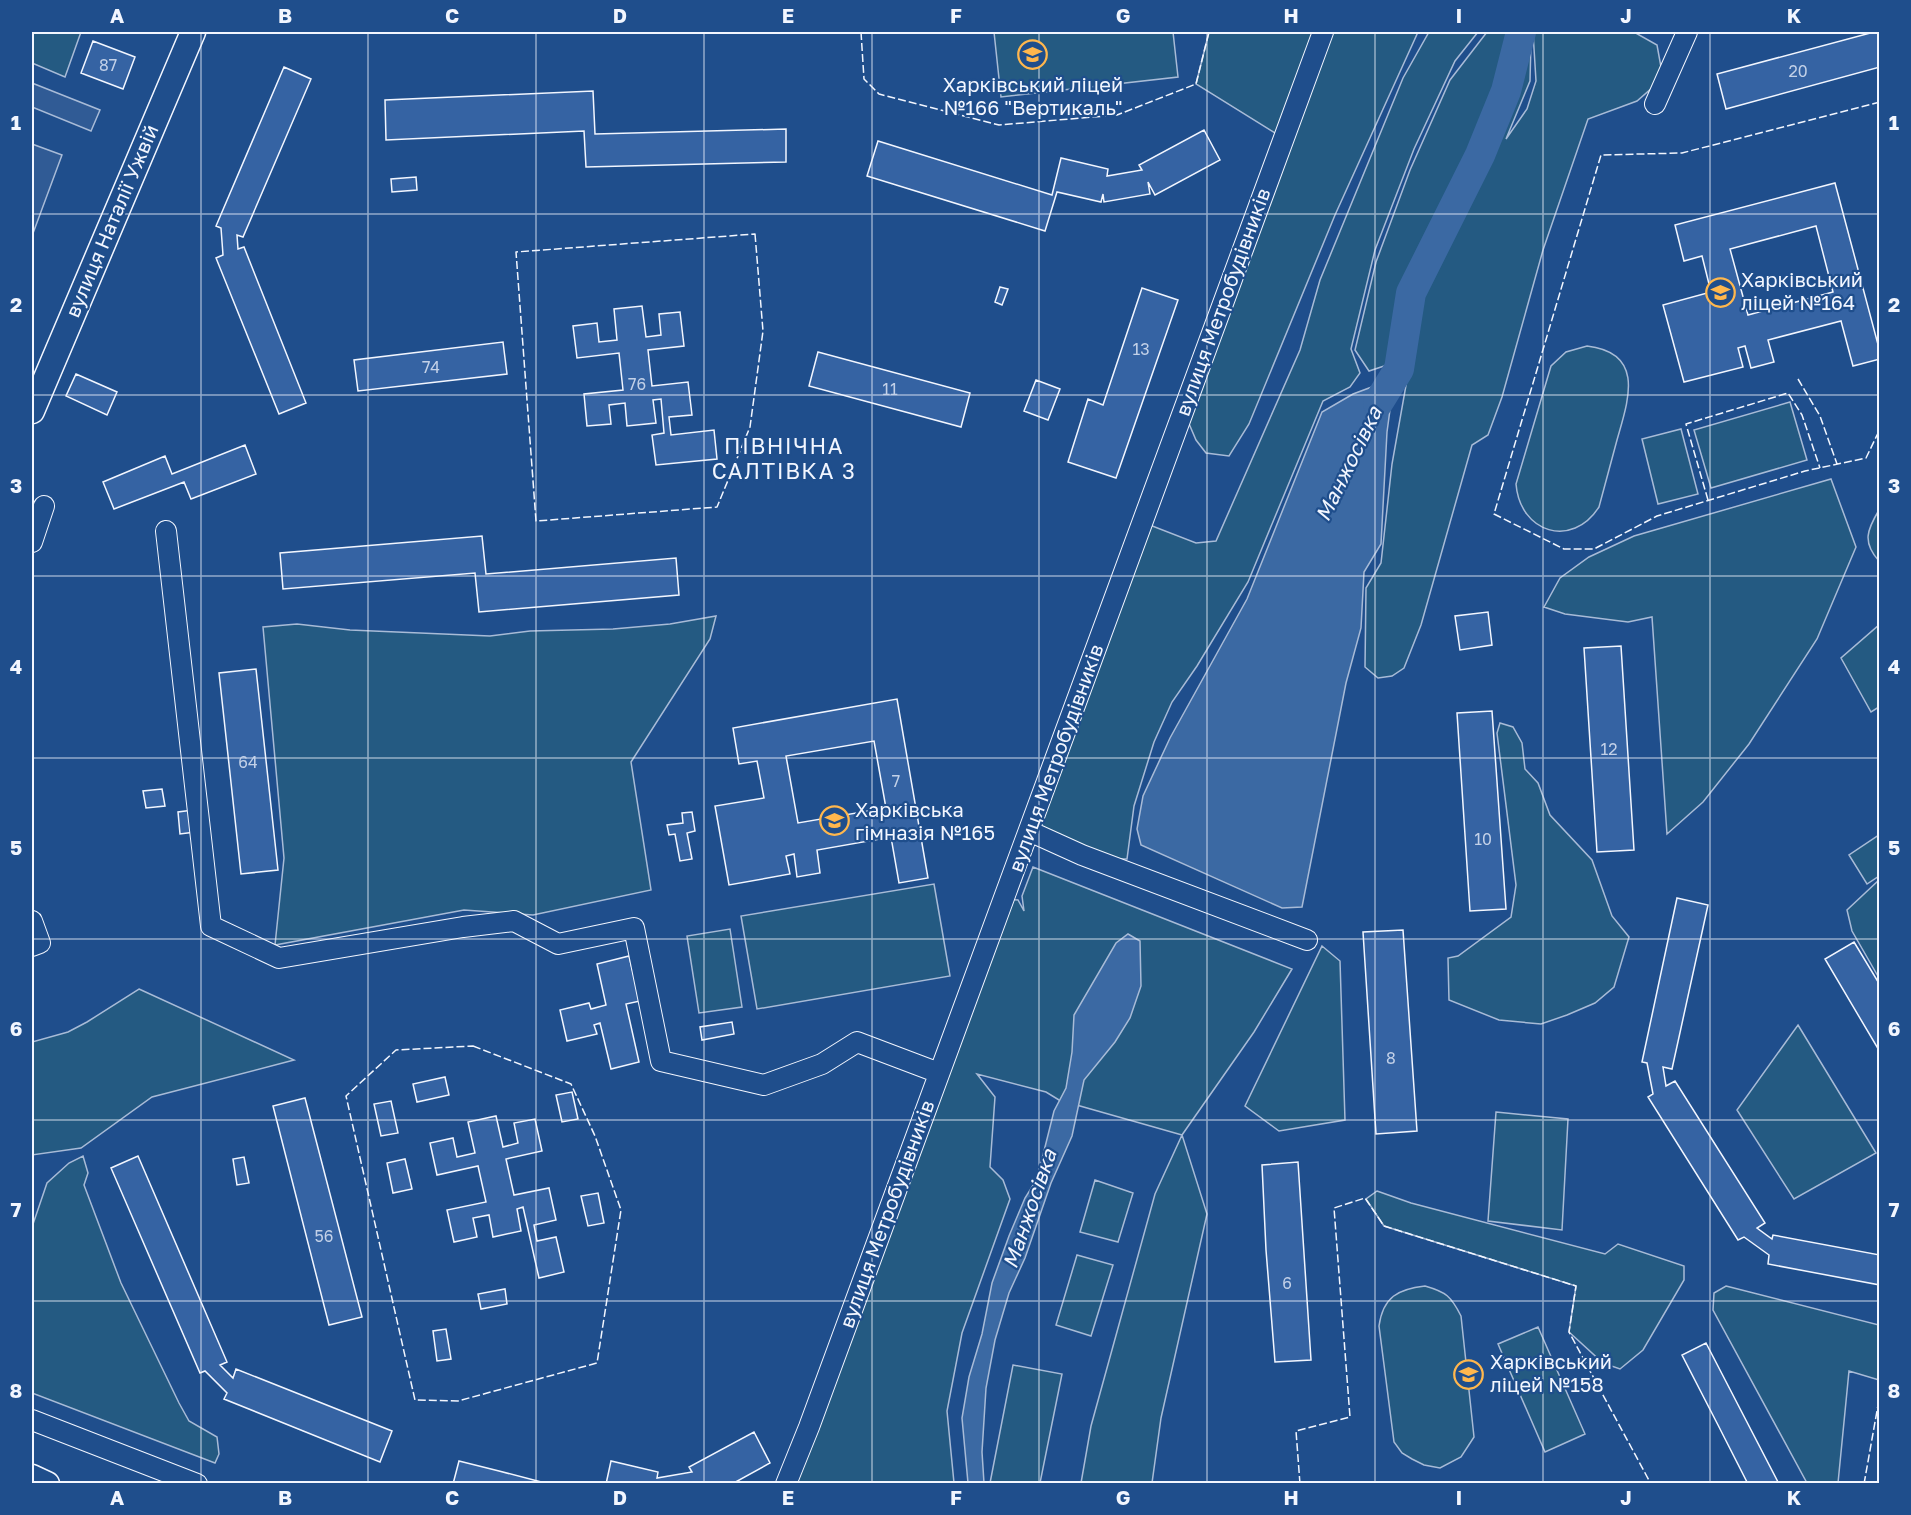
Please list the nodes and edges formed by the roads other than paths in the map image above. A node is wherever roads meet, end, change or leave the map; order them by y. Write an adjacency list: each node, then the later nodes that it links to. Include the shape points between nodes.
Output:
1 (193, 32): 5 (main road, вулиця Наталії Ужвій)
2 (1323, 32): 9 (street, вулиця Метробудівників)
3 (1687, 32): 4 (street)
4 (1655, 104)
5 (32, 411)
6 (44, 506): 8 (street)
7 (166, 531): 13 (street, via 211,926 279,958 514,921 558,944 634,928 661,1061 764,1085 822,1064 857,1042)
8 (32, 542)
9 (1029, 831): 11 (street); 13 (street, вулиця Метробудівників)
10 (32, 921): 12 (street, via 40,943)
11 (1307, 940)
12 (32, 946)
13 (939, 1073): 18 (street, вулиця Метробудівників)
14 (32, 1420): 17 (street)
15 (32, 1477): 16 (main road)
16 (47, 1484)
17 (197, 1484)
18 (786, 1484)

